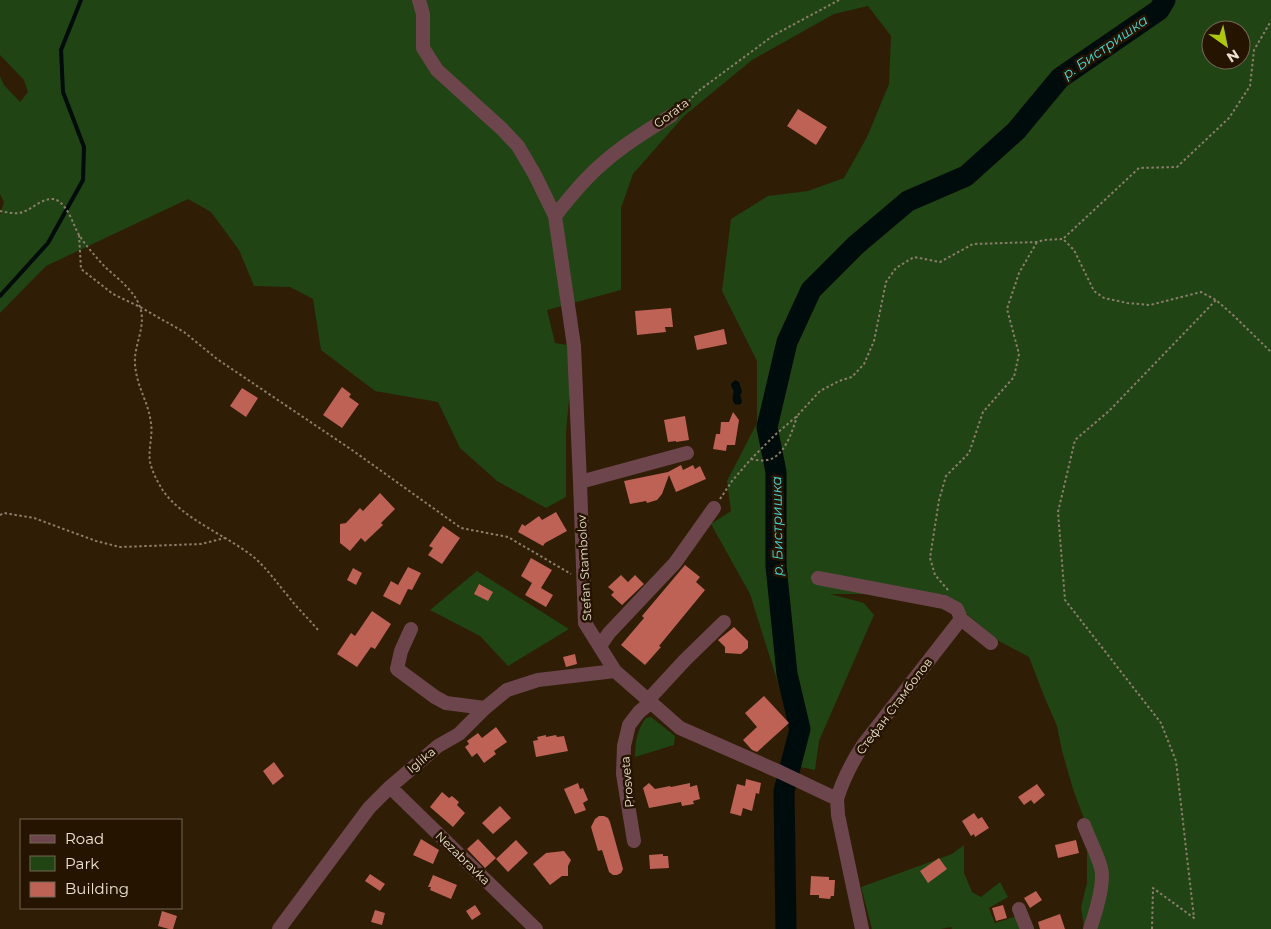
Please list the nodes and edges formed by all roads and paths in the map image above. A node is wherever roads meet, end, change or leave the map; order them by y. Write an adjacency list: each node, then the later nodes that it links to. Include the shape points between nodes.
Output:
1 (419, 0): 6 (street, Stefan Stambolov, via 423,14 423,48 437,70 518,146)
2 (839, 0): 4 (path, Gorata, via 774,35)
3 (1271, 21): 8 (path, via 1254,50 1250,86 1229,118 1177,167 1139,168)
4 (672, 114): 6 (street, Gorata, via 601,164 572,193)
5 (0, 210): 7 (path, via 18,213 54,199 62,203)
6 (555, 216): 16 (street, Stefan Stambolov, via 574,346)
7 (79, 235): 11 (path, via 134,296); 11 (path, via 82,269 113,294)
8 (1063, 239): 9 (path); 10 (path, via 1074,250 1094,291 1104,298 1150,305 1201,292)
9 (1037, 242): 13 (path, via 972,244 940,262 914,257 896,268 886,282 874,341 864,364 852,377 820,391); 22 (path, via 1019,273 1007,309 1019,354 1014,376 983,412 969,453 946,476 939,500 930,558 935,575 955,598)
10 (1216, 300): 12 (path); 41 (path, via 1109,410 1075,440 1058,512 1066,600 1161,724 1176,761 1194,918 1153,888)
11 (140, 307): 19 (path, via 141,335 135,356 135,372 152,425 150,461 154,474 172,501); 21 (path, via 184,332 461,528 508,538)
12 (1271, 352)
13 (797, 416): 15 (path); 15 (path, via 791,436 780,454 768,461)
14 (686, 453): 16 (street)
15 (751, 459): 17 (path)
16 (580, 482): 21 (street, Stefan Stambolov)
17 (714, 508): 27 (street, via 675,563)
18 (0, 515): 19 (path, via 34,518 120,547 201,544)
19 (225, 538): 25 (path, via 271,574)
20 (818, 578): 22 (street, via 944,602)
21 (583, 581): 27 (street, Stefan Stambolov, via 585,623)
22 (959, 614): 26 (street); 32 (street, Стефан Стамболов, via 851,763)
23 (724, 622): 29 (street, Prosveta, via 684,660)
24 (411, 629): 30 (street, via 397,669 446,702)
25 (318, 630)
26 (991, 643)
27 (600, 646): 28 (street, Stefan Stambolov)
28 (615, 671): 29 (street, Stefan Stambolov); 30 (street, Iglika, via 538,680 507,690)
29 (649, 701): 32 (street, Stefan Stambolov, via 680,728); 34 (street, Prosveta, via 629,724 624,746 623,774)
30 (485, 708): 31 (street, Iglika, via 458,734 438,746)
31 (390, 787): 36 (street, Iglika, via 369,808); 37 (street, Nezabravka)
32 (837, 799): 38 (street)
33 (1084, 824): 40 (street, via 1101,870 1098,900)
34 (634, 842)
35 (1019, 909): 39 (street)
36 (279, 929)
37 (536, 929)
38 (862, 929)
39 (1028, 929)
40 (1090, 929)
41 (1152, 929)

